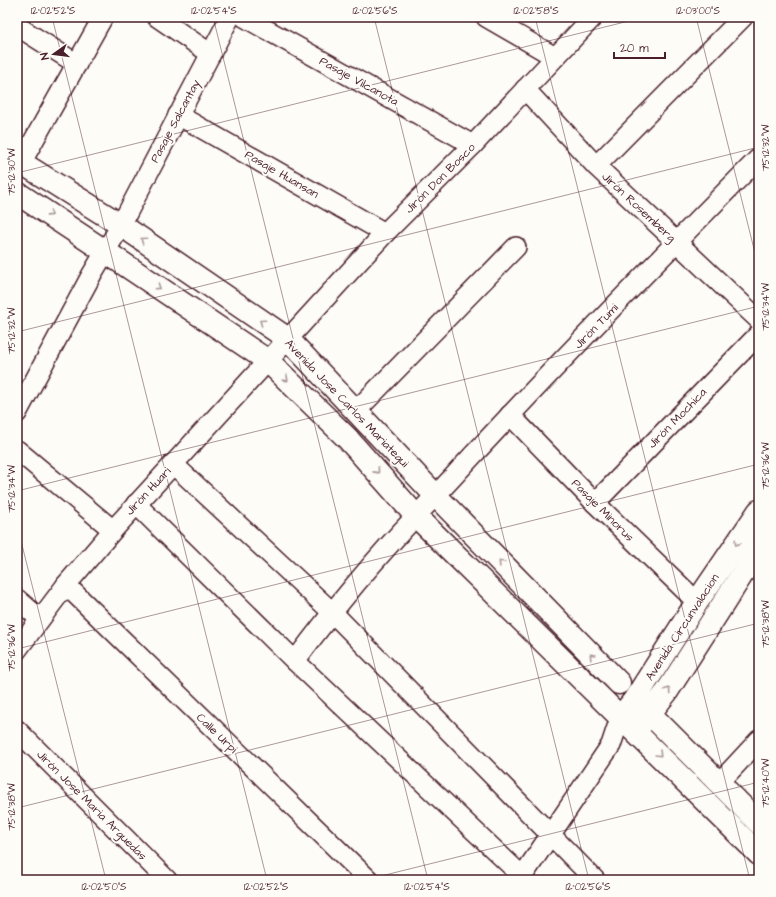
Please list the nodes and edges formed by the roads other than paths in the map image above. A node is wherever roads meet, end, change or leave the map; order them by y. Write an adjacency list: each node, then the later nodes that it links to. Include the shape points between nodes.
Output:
1 (103, 17): 11 (street)
2 (157, 17): 9 (street)
3 (230, 17): 9 (street, Pasaje Salcantay)
4 (244, 17): 14 (street, Pasaje Vilcanota)
5 (486, 17): 10 (street)
6 (593, 17): 10 (street, Jirón Don Bosco)
7 (743, 17): 17 (street)
8 (17, 26): 11 (street)
9 (210, 54): 13 (street, Pasaje Salcantay)
10 (556, 57): 12 (street, Jirón Don Bosco)
11 (77, 64): 16 (street)
12 (524, 89): 14 (street, Jirón Don Bosco); 17 (street, Jirón Rosemberg)
13 (178, 115): 19 (street, Pasaje Salcantay); 20 (street, Pasaje Huansan)
14 (474, 145): 20 (street, Jirón Don Bosco)
15 (759, 158): 21 (street, Jirón Tumi)
16 (18, 164): 19 (main road, Avenida Jose Carlos Mariategui)
17 (596, 166): 21 (street, Jirón Rosemberg)
18 (17, 193): 23 (main road, Avenida Jose Carlos Mariategui, one-way to 23)
19 (122, 225): 23 (street, Pasaje Salcantay); 26 (main road, Avenida Jose Carlos Mariategui, one-way to 19)
20 (385, 233): 26 (street, Jirón Don Bosco)
21 (676, 242): 24 (street, Jirón Rosemberg); 30 (street, Jirón Tumi)
22 (516, 247): 28 (street)
23 (106, 252): 27 (main road, Avenida Jose Carlos Mariategui, one-way to 27); 29 (street, Pasaje Salcantay)
24 (759, 320)
25 (759, 334): 34 (street, Jirón Mochica)
26 (288, 339): 27 (street, Jirón Huari); 28 (main road, Avenida Jose Carlos Mariategui)
27 (268, 361): 32 (street, Jirón Huari); 37 (main road, Avenida Jose Carlos Mariategui, one-way to 37, via 347,438)
28 (356, 411): 33 (main road, Avenida Jose Carlos Mariategui)
29 (17, 413)
30 (510, 415): 33 (street, Jirón Tumi); 34 (street, Pasaje Minorus)
31 (17, 450): 38 (street)
32 (173, 464): 35 (street, Jirón Huari); 43 (street)
33 (436, 496): 37 (street, Jirón Tumi); 47 (main road, Avenida Jose Carlos Mariategui, one-way to 33)
34 (595, 503): 42 (street, Pasaje Minorus)
35 (136, 504): 38 (street, Jirón Huari); 46 (street)
36 (759, 511): 42 (main road, Avenida Circunvalacion, one-way to 42)
37 (416, 516): 43 (street, Jirón Tumi); 49 (main road, Avenida Jose Carlos Mariategui)
38 (113, 530): 40 (street, Jirón Huari)
39 (759, 548): 48 (main road, Avenida Circunvalacion, one-way to 39, via 666,693)
40 (66, 585): 44 (street, Jirón Huari); 58 (street, Calle Urpi)
41 (17, 599): 44 (street)
42 (697, 602): 48 (main road, Avenida Circunvalacion)
43 (332, 612): 46 (street, Jirón Tumi); 54 (street)
44 (40, 619): 45 (street, Jirón Huari)
45 (17, 650)
46 (295, 661): 56 (street)
47 (619, 683): 48 (street, Avenida Jose Carlos Mariategui)
48 (643, 706): 49 (main road, Avenida Circunvalacion); 52 (main road)
49 (628, 725): 54 (street, Avenida Circunvalacion, via 611,744); 55 (main road, Avenida Jose Carlos Mariategui, one-way to 55)
50 (17, 730): 57 (street, Jirón Jose Maria Arguedas)
51 (759, 740): 52 (street)
52 (719, 783): 53 (main road)
53 (759, 824)
54 (550, 835): 56 (street, Avenida Circunvalacion); 59 (street)
55 (759, 854)
56 (522, 879)
57 (167, 880)
58 (369, 880)
59 (595, 880)

